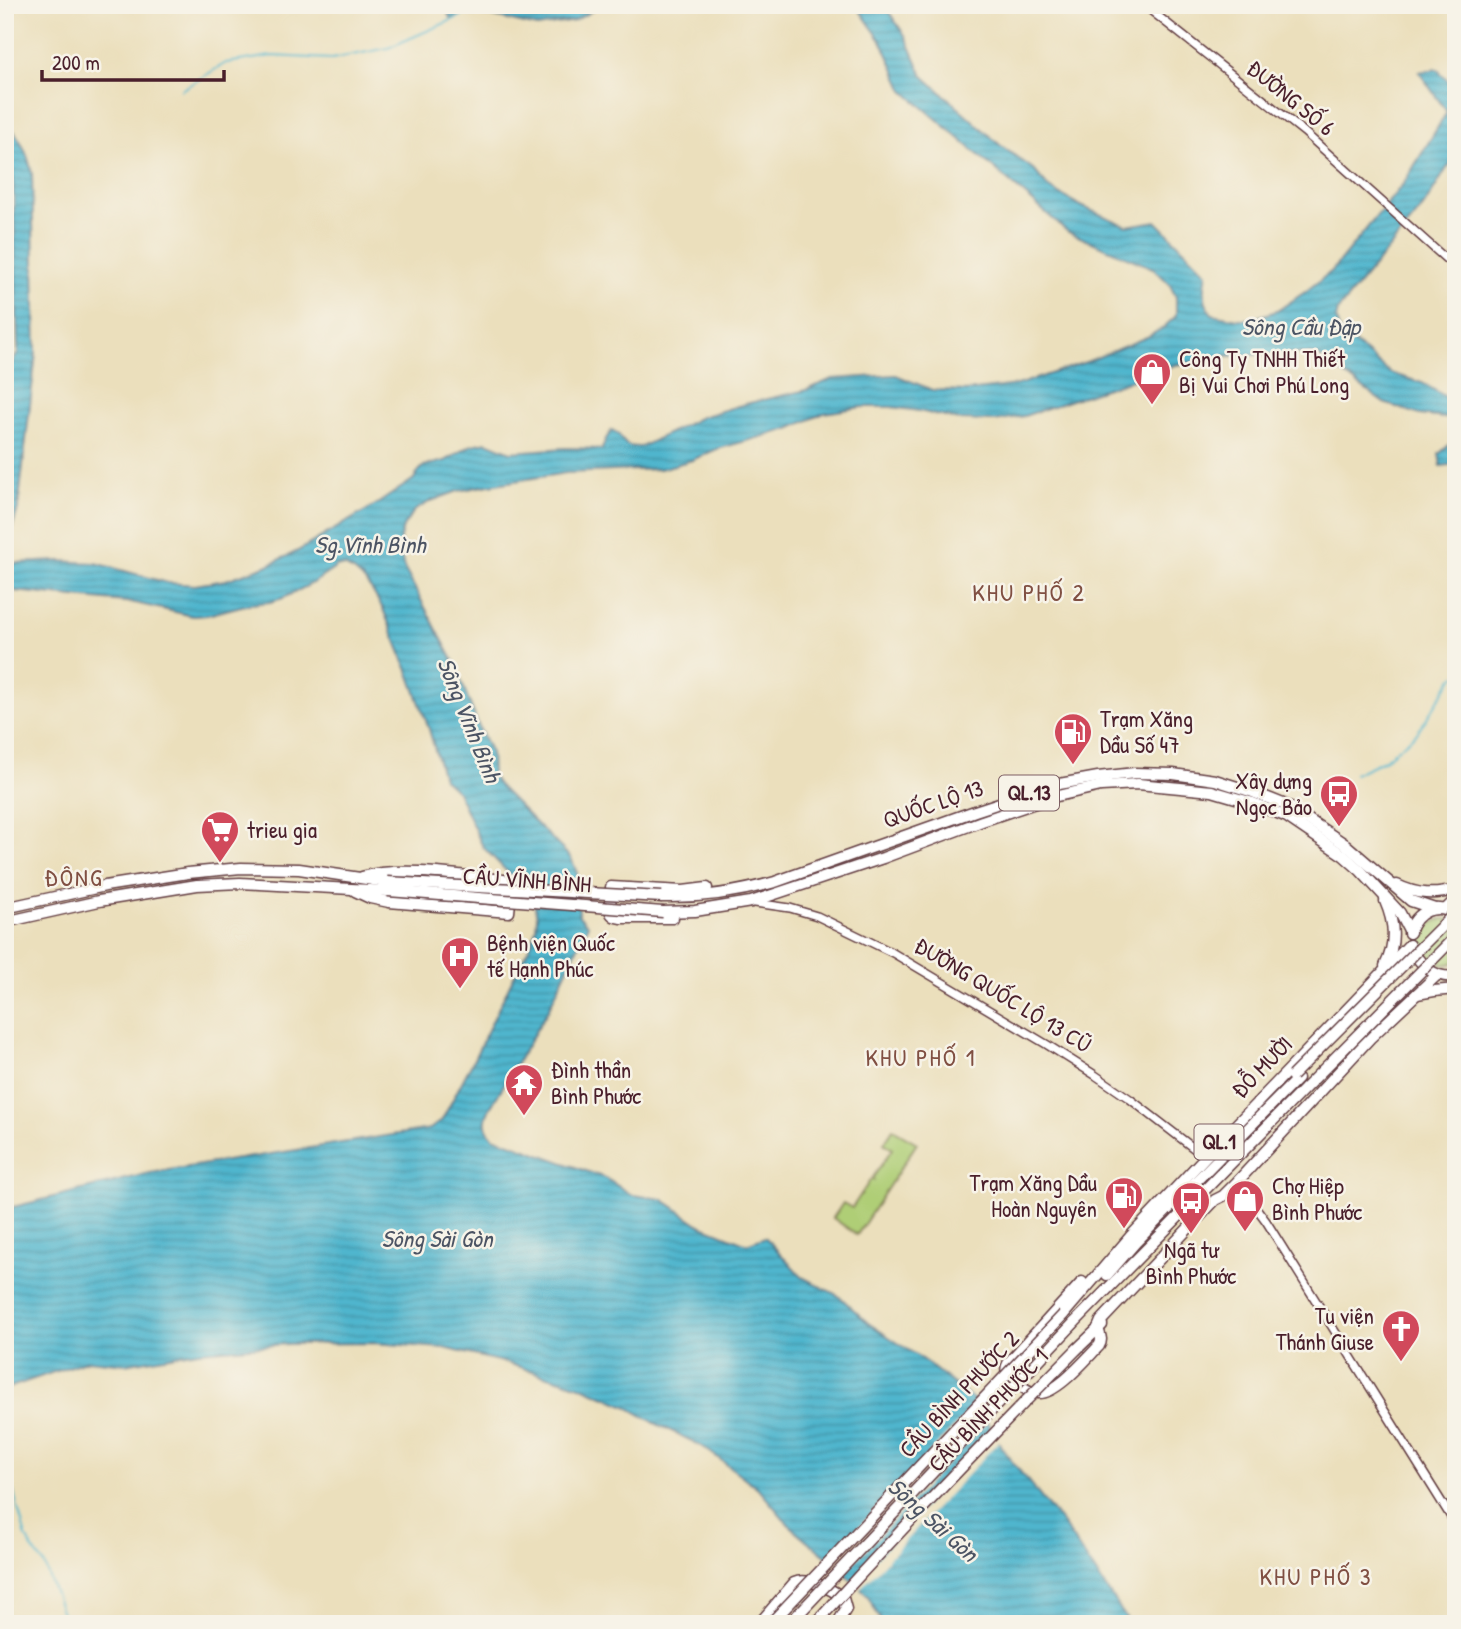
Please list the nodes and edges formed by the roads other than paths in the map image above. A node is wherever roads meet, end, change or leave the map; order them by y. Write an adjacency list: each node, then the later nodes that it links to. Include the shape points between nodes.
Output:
1 (1144, 5): 2 (street, ĐƯỜNG SỐ 6, via 1276,108)
2 (1456, 268)
3 (359, 877): 5 (highway, QL.13); 6 (highway, via 425,873 512,881 509,912 383,901); 12 (highway, QL.13, via 241,868 118,884)
4 (1383, 877): 7 (highway, QUỐC LỘ 13 / QL.13, via 1288,806 1215,780 1135,773 1054,785); 11 (highway, via 1415,893 1433,894); 11 (highway, QUỐC LỘ 13 / QL.13, via 1413,903)
5 (387, 886): 6 (highway, QL.13); 8 (highway, CẦU VĨNH BÌNH / QL.13, bridge); 13 (highway, CẦU VĨNH BÌNH / QL.13, bridge)
6 (351, 888): 14 (highway, QL.13, via 197,885)
7 (744, 891): 8 (highway, QUỐC LỘ 13 / QL.13); 10 (highway, via 728,887 683,891 611,887 610,913 621,918 688,918)
8 (662, 897)
9 (1387, 901): 10 (highway, QUỐC LỘ 13 / QL.13, via 1324,843 1287,817 1212,791 1138,784 1101,786 1046,799); 15 (highway, QUỐC LỘ 13 / QL.13); 20 (highway, via 1394,939)
10 (746, 903): 13 (highway, QUỐC LỘ 13 / QL.13); 26 (street, ĐƯỜNG QUỐC LỘ 13 CŨ, via 817,916 893,953 1072,1060)
11 (1452, 906): 15 (highway, via 1419,916); 25 (highway, QL.1, bridge)
12 (5, 908)
13 (663, 912)
14 (5, 922)
15 (1410, 932): 18 (highway)
16 (1456, 936): 25 (highway, QL.1, bridge)
17 (1456, 943): 25 (highway, QL.1, bridge)
18 (1409, 945): 19 (highway, ĐỖ MƯỜI / QL.1); 22 (highway)
19 (1397, 958): 20 (highway, ĐỖ MƯỜI / QL.1); 22 (highway, via 1417,980)
20 (1380, 975): 26 (highway, ĐỖ MƯỜI / QL.1)
21 (1456, 976): 22 (highway)
22 (1432, 979): 24 (highway, ĐỖ MƯỜI / QL.1)
23 (1456, 989): 24 (highway)
24 (1414, 995): 27 (highway, ĐỖ MƯỜI / QL.1)
25 (1301, 1084): 26 (highway, ĐỖ MƯỜI / QL.1); 27 (highway, ĐỖ MƯỜI / QL.1)
26 (1209, 1161): 28 (highway, ĐỖ MƯỜI / QL.1); 28 (highway, ĐỖ MƯỜI / QL.1, via 1143,1223)
27 (1230, 1176): 29 (highway, ĐỖ MƯỜI / QL.1); 30 (highway, ĐỖ MƯỜI / QL.1, via 1223,1196); 32 (street, via 1266,1221)
28 (1133, 1240): 29 (highway, ĐỖ MƯỜI / QL.1); 30 (highway, QL.1, via 1118,1245 1005,1370 1028,1390 1043,1394 1099,1346)
29 (1068, 1319): 34 (highway, CẦU BÌNH PHƯỚC 2 / QL.1, bridge); 35 (highway, CẦU BÌNH PHƯỚC 2 / QL.1); 36 (highway, CẦU BÌNH PHƯỚC 2 / QL.1, bridge)
30 (1098, 1328): 31 (highway, ĐỖ MƯỜI / QL.1)
31 (1077, 1349): 37 (highway, CẦU BÌNH PHƯỚC 1 / QL.1, bridge)
32 (1456, 1525)
33 (759, 1624): 38 (highway, via 800,1581 838,1594 845,1611)
34 (770, 1624)
35 (778, 1624)
36 (789, 1624)
37 (815, 1624)
38 (837, 1624)

